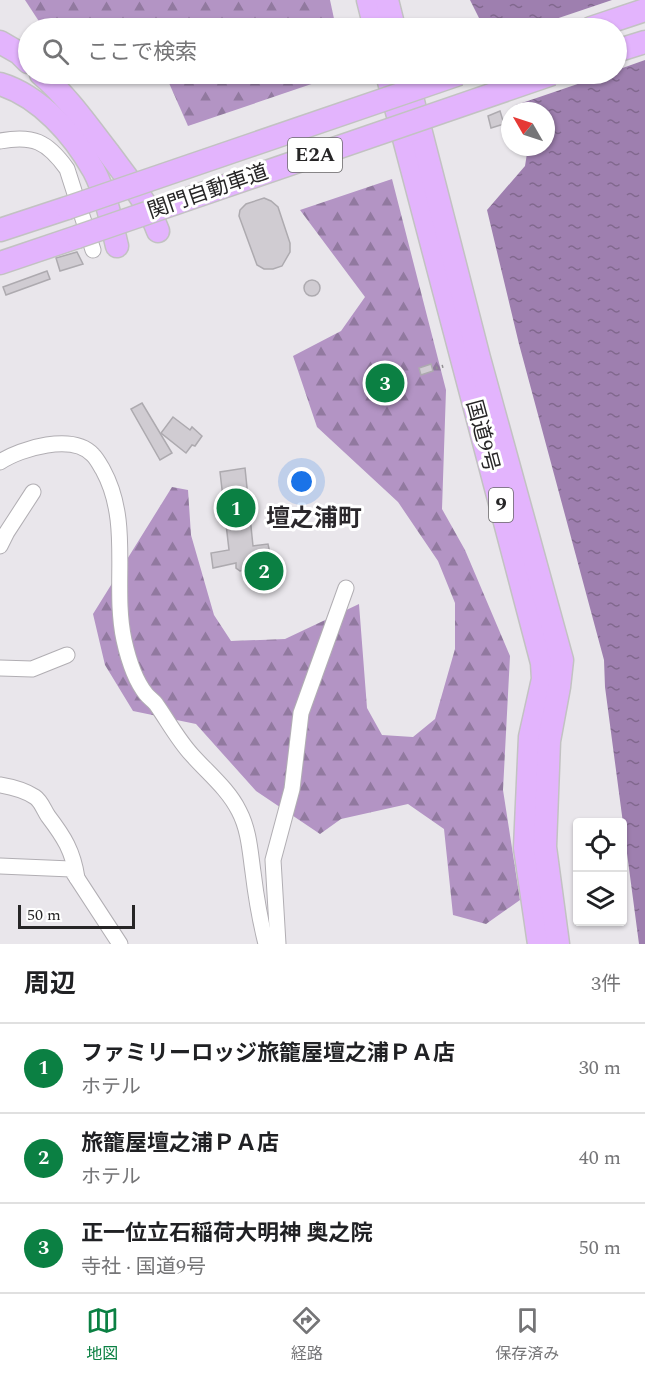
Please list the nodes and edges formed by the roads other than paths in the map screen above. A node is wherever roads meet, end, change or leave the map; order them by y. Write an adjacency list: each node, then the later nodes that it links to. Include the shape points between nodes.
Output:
1 (368, 0): 4 (highway)
2 (387, 0): 5 (highway)
3 (645, 10): 6 (highway)
4 (372, 18)
5 (392, 18)
6 (621, 18)
7 (0, 42): 10 (highway)
8 (645, 42): 9 (highway)
9 (627, 48)
10 (18, 52)
11 (0, 84): 20 (highway, via 50,115 80,149 109,208)
12 (54, 84): 19 (highway, via 134,185)
13 (390, 84): 35 (highway, 国道9号 / 9, via 542,663 543,679 530,737 525,848)
14 (409, 84): 36 (highway, 国道9号 / 9, via 562,660 549,741 545,847)
15 (430, 84): 18 (highway, 関門自動車道 / E2A, bridge)
16 (523, 84): 22 (highway, 関門自動車道 / E2A, bridge)
17 (0, 141): 21 (street, via 32,139 59,158 67,169)
18 (5, 228)
19 (158, 231)
20 (117, 246)
21 (93, 250)
22 (0, 263)
23 (0, 462): 33 (street, via 37,447 72,443 94,455 107,478 117,507 120,612 132,670 171,728 228,792 240,812 248,836)
24 (33, 492): 25 (street)
25 (0, 546)
26 (346, 588): 34 (street, via 302,712 292,789 273,860)
27 (67, 655): 28 (street, via 32,669)
28 (0, 668)
29 (0, 785): 31 (street, via 20,789 39,800 70,849)
30 (0, 866): 31 (street, via 71,869)
31 (77, 878): 32 (street)
32 (120, 944)
33 (266, 944)
34 (278, 944)
35 (539, 944)
36 (558, 944)

